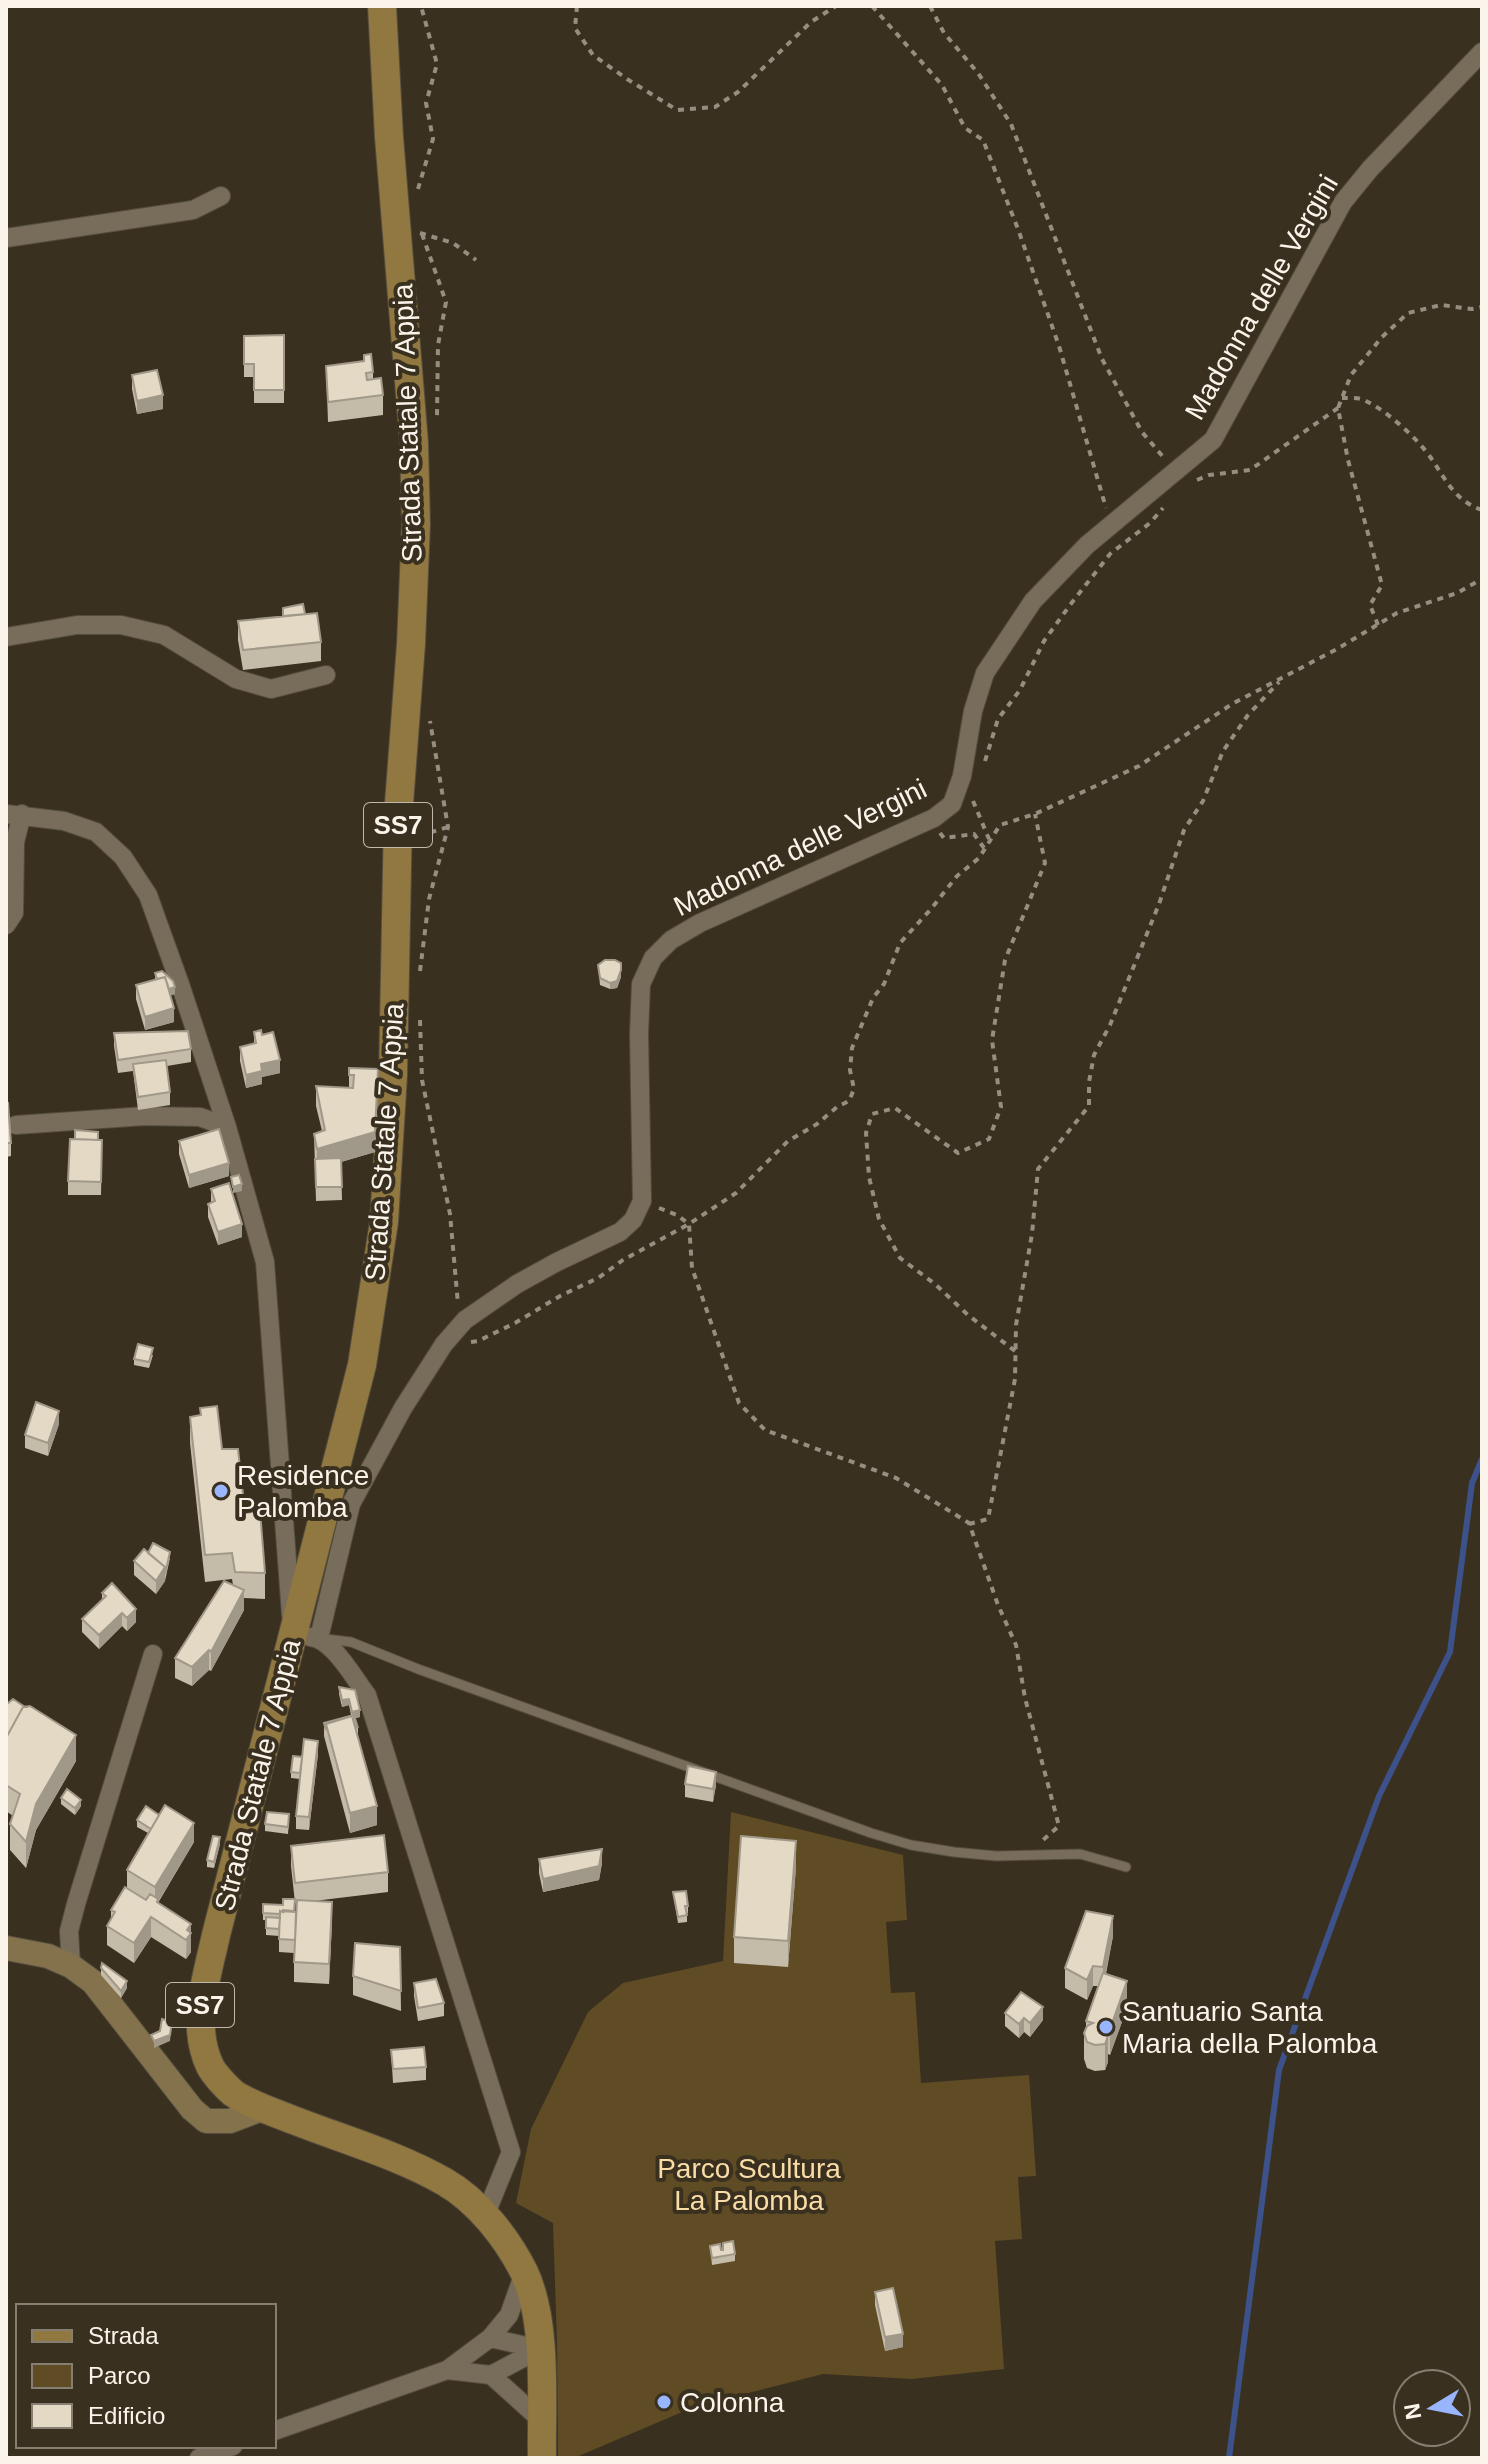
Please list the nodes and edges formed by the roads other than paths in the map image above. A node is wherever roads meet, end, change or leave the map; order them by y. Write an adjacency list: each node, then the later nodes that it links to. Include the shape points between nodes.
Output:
1 (382, 6): 11 (main road, Strada Statale 7 Appia / SS7, via 416,524 398,817 393,1075 384,1222 362,1365)
2 (1482, 52): 11 (street, Madonna delle Vergini, via 1343,202 1213,440 1087,545 1033,601 985,673 952,804 929,820 700,923 653,958 641,984 642,1201 633,1220 620,1232 517,1284 465,1320 444,1344 351,1504)
3 (221, 196): 4 (street, via 193,210)
4 (6, 238)
5 (6, 637): 6 (street, via 77,625 121,625 164,635 236,679 271,689)
6 (326, 675)
7 (14, 814): 8 (street, via 14,913); 10 (street, via 96,832 123,857 148,895)
8 (6, 925)
9 (16, 1125): 10 (street, via 145,1116 200,1117)
10 (227, 1127): 11 (street, via 265,1262)
11 (306, 1636): 13 (lane, via 351,1642 911,1845 996,1856 1080,1854); 16 (main road, Strada Statale 7 Appia / SS7, via 200,2004 210,2067 232,2092); 17 (street, via 329,1646 367,1695 511,2152)
12 (153, 1654): 15 (street, via 76,1904 69,1931)
13 (1126, 1867)
14 (6, 1948): 15 (main road)
15 (71, 1966): 16 (main road, via 93,1982 206,2121 230,2121)
16 (264, 2108): 17 (main road, Strada Statale 7 Appia / SS7, via 401,2159 448,2183)
17 (485, 2216): 18 (main road, Strada Statale 7 Appia / SS7)
18 (524, 2273): 19 (street, via 509,2315); 20 (main road, Strada Statale 7 Appia / SS7)
19 (490, 2338): 20 (street); 21 (street)
20 (540, 2349): 22 (street); 23 (main road, Strada Statale 7 Appia / SS7)
21 (447, 2370): 22 (street); 24 (street)
22 (491, 2375): 23 (street)
23 (542, 2421): 27 (main road, Strada Statale 7 Appia / SS7)
24 (276, 2430)
25 (227, 2448): 26 (street)
26 (199, 2458)
27 (542, 2458)

